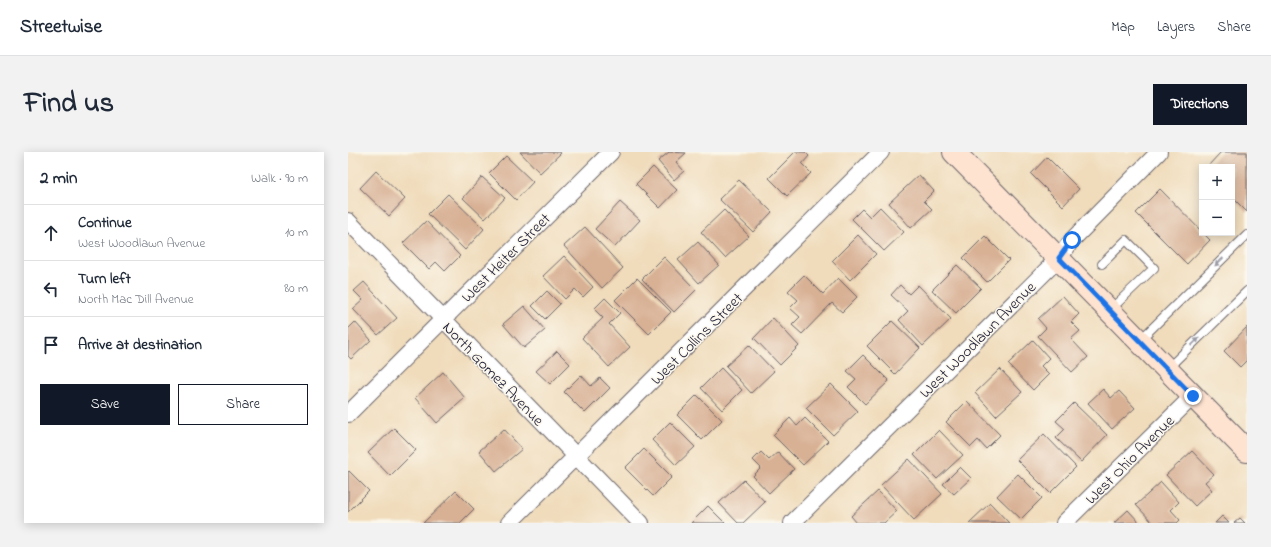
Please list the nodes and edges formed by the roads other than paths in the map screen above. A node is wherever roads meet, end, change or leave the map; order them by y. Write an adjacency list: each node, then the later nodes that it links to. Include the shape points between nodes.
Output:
1 (611, 152): 11 (street, West Heiter Street)
2 (882, 152): 17 (street, West Collins Street)
3 (1159, 152): 7 (street, West Woodlawn Avenue, via 1072,240)
4 (962, 157): 7 (street)
5 (348, 221): 11 (street, North Gomez Avenue)
6 (1247, 235): 12 (lane, one-way to 12)
7 (1059, 258): 10 (street); 20 (street, West Woodlawn Avenue)
8 (1102, 264): 10 (lane, via 1126,240 1154,268)
9 (1247, 291): 13 (lane, one-way to 9)
10 (1110, 310): 12 (street)
11 (442, 320): 15 (street, West Heiter Street); 17 (street, North Gomez Avenue)
12 (1139, 341): 13 (street)
13 (1167, 369): 14 (street)
14 (1193, 396): 16 (street); 21 (street, West Ohio Avenue)
15 (348, 414)
16 (1247, 451)
17 (577, 457): 18 (street, West Collins Street); 19 (street, North Gomez Avenue)
18 (509, 523)
19 (641, 523)
20 (792, 523)
21 (1064, 523)

